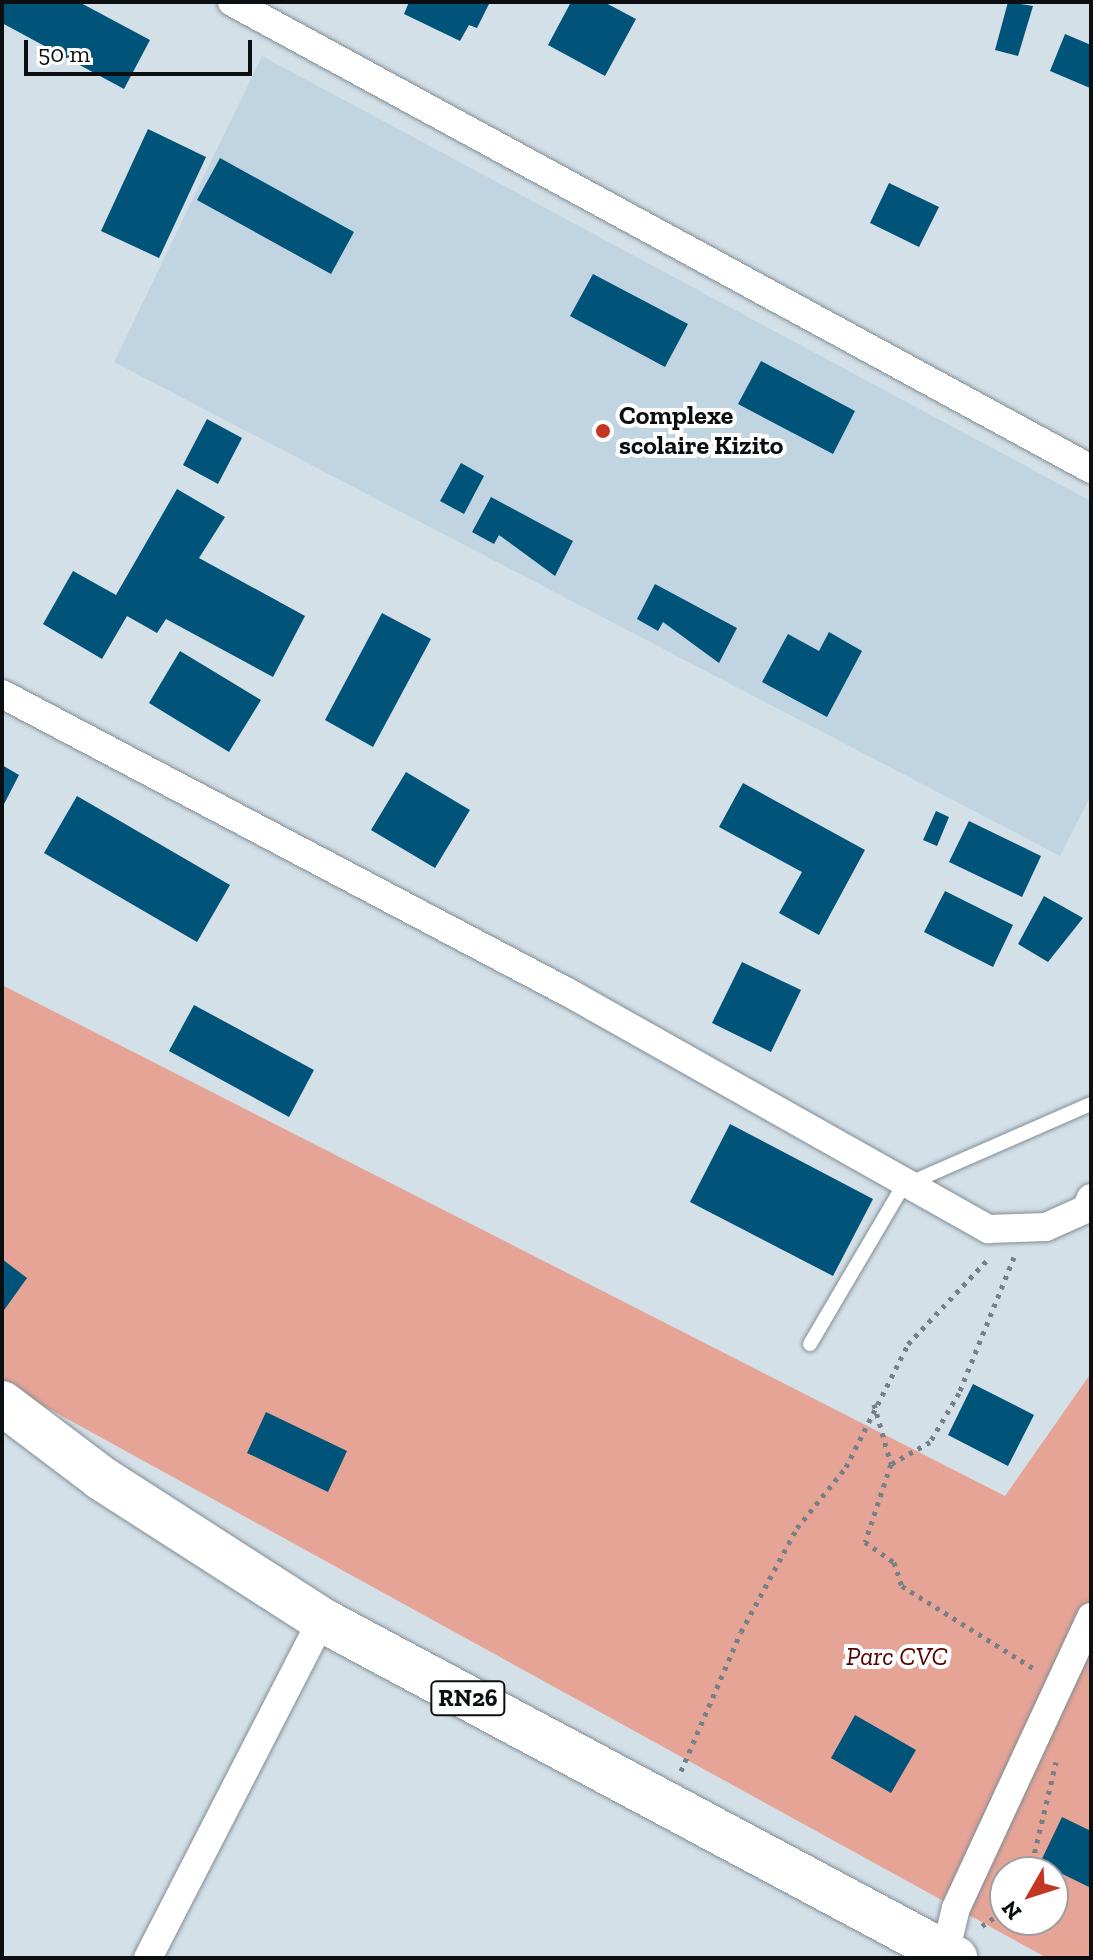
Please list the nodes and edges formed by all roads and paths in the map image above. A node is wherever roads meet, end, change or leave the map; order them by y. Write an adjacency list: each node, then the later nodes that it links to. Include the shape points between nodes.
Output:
1 (232, 2): 2 (street)
2 (1091, 469)
3 (2, 694): 5 (street, via 571,994)
4 (1091, 1104): 5 (lane)
5 (903, 1186): 7 (street, via 988,1229); 8 (lane)
6 (1091, 1198): 7 (street, via 1086,1209 1046,1227)
7 (1019, 1228): 10 (path, via 908,1344); 11 (path, via 1011,1275 959,1393 930,1442)
8 (810, 1344)
9 (2, 1403): 13 (main road, RN26, via 101,1478)
10 (874, 1404): 11 (path); 15 (path, via 846,1467 797,1528 741,1632)
11 (891, 1464): 14 (path, via 865,1542 894,1562 902,1586 1041,1672)
12 (1091, 1617): 14 (street)
13 (322, 1620): 15 (main road, RN26); 18 (street)
14 (1055, 1705): 16 (path, via 1057,1783); 17 (street, via 956,1908)
15 (666, 1804): 17 (main road, RN26)
16 (1035, 1856)
17 (950, 1955)
18 (148, 1958)

